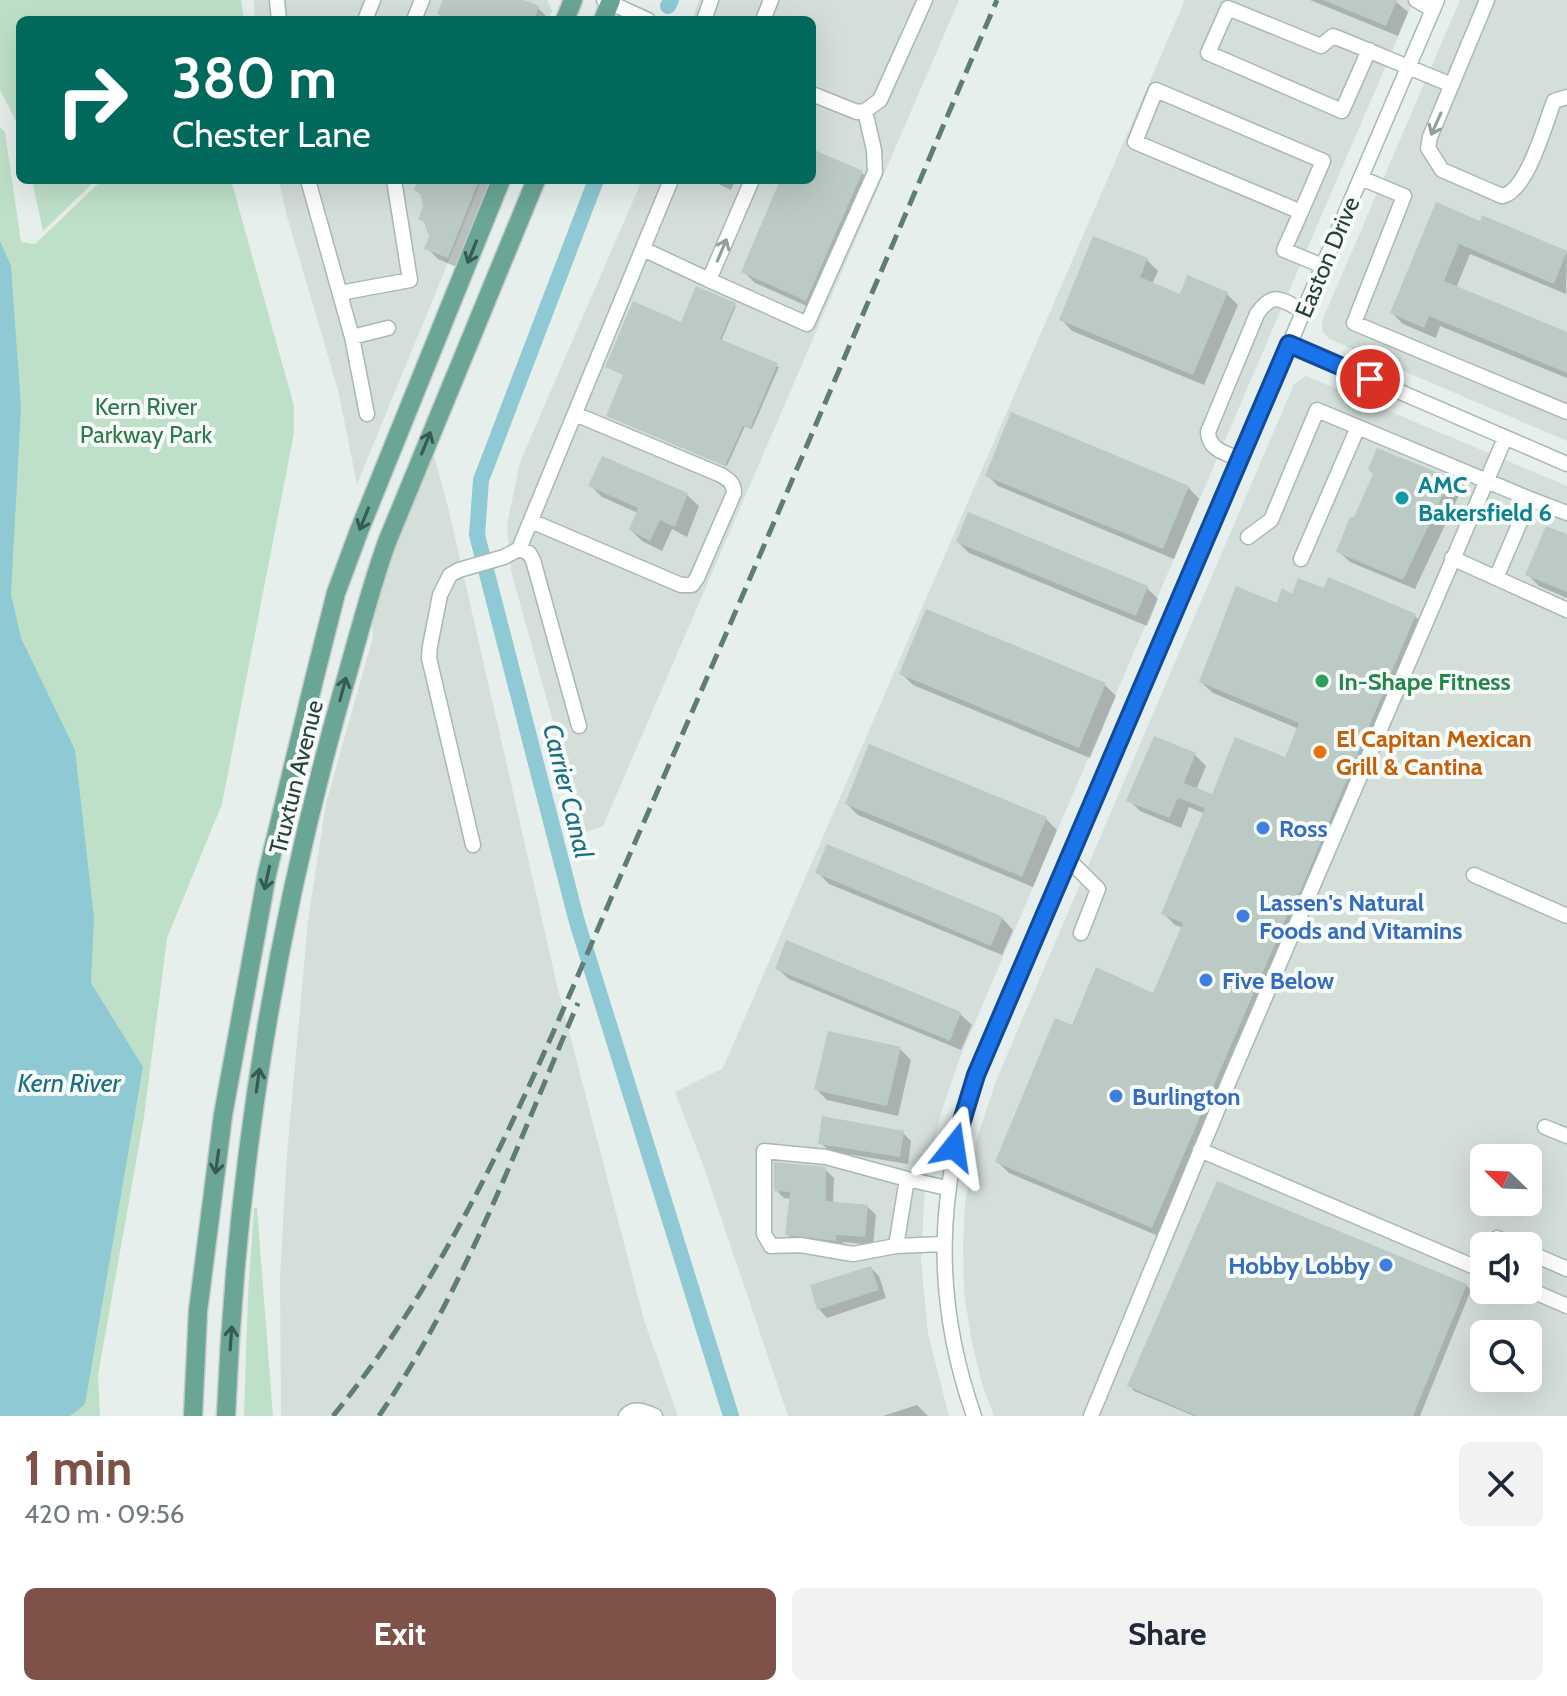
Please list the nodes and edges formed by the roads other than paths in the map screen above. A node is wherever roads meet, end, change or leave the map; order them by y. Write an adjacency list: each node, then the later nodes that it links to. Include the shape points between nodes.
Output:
1 (925, 0): 12 (street, via 886,90)
2 (1416, 0): 4 (street)
3 (1487, 0): 9 (street)
4 (1435, 5): 8 (street, Easton Drive)
5 (607, 6): 6 (street)
6 (639, 16)
7 (1369, 50): 7 (street, via 1333,36 1321,46 1228,8 1208,53 1342,111); 8 (street)
8 (1409, 67): 9 (street); 13 (street, Easton Drive)
9 (1452, 85): 11 (street, one-way to 11, via 1428,148 1442,170 1502,196 1518,187 1554,101)
10 (816, 96): 12 (street)
11 (1567, 97)
12 (865, 111): 23 (street, via 875,172 807,324)
13 (1361, 178): 22 (street, Easton Drive); 29 (street, via 1404,196 1354,323)
14 (309, 184): 24 (street)
15 (395, 184): 24 (street, via 410,280)
16 (499, 184): 64 (main road, Truxtun Avenue, one-way to 64, via 354,543 314,680 267,874 226,1100 198,1311)
17 (534, 184): 65 (main road, Truxtun Avenue, one-way to 17, via 242,1192 265,1029 315,789 387,542)
18 (669, 184): 21 (street)
19 (750, 184): 23 (street, one-way to 19)
20 (1301, 212): 20 (street, via 1135,142 1156,90 1323,161); 22 (street, via 1284,250)
21 (643, 249): 23 (street); 31 (street)
22 (1323, 266): 25 (street, Easton Drive)
23 (709, 280)
24 (340, 293): 27 (street)
25 (1303, 311): 28 (street, Easton Drive); 34 (street, via 1271,299 1257,314 1208,432 1216,449)
26 (388, 328): 27 (street)
27 (352, 337): 30 (street)
28 (1289, 344): 33 (street); 34 (street, Easton Drive)
29 (1567, 412)
30 (367, 414)
31 (575, 414): 39 (street); 39 (street, via 721,475 734,486 734,493 697,578 688,586)
32 (1358, 427): 36 (street); 40 (street, via 1317,410 1271,520); 43 (street)
33 (1505, 438): 35 (street); 36 (street)
34 (1240, 459): 48 (street, Easton Drive)
35 (1567, 464)
36 (1485, 480): 37 (street); 42 (street)
37 (1530, 499): 38 (street); 44 (street)
38 (1567, 513)
39 (531, 521): 41 (street)
40 (1248, 537)
41 (519, 549): 46 (street, via 533,560); 47 (street, via 459,570 443,584 429,658)
42 (1452, 558): 44 (street); 54 (street)
43 (1301, 559)
44 (1496, 578): 45 (street)
45 (1567, 610)
46 (579, 726)
47 (473, 845)
48 (1068, 859): 51 (street, via 1098,889); 56 (street, Easton Drive, via 976,1075)
49 (1474, 875): 50 (street)
50 (1566, 912)
51 (1081, 933)
52 (1545, 1127): 53 (street)
53 (1567, 1136)
54 (1200, 1150): 60 (street); 69 (street)
55 (907, 1179): 56 (street); 58 (street); 58 (street, via 826,1157 764,1151 764,1234 771,1246 853,1254)
56 (947, 1188): 57 (street, Easton Drive)
57 (944, 1244): 58 (street); 68 (street, Easton Drive, via 951,1336)
58 (896, 1246)
59 (1542, 1258): 61 (street)
60 (1470, 1265)
61 (1567, 1269)
62 (1542, 1295): 63 (street)
63 (1567, 1306)
64 (193, 1416)
65 (226, 1416)
66 (626, 1416): 67 (street, via 641,1410)
67 (655, 1416)
68 (974, 1416)
69 (1091, 1416)

